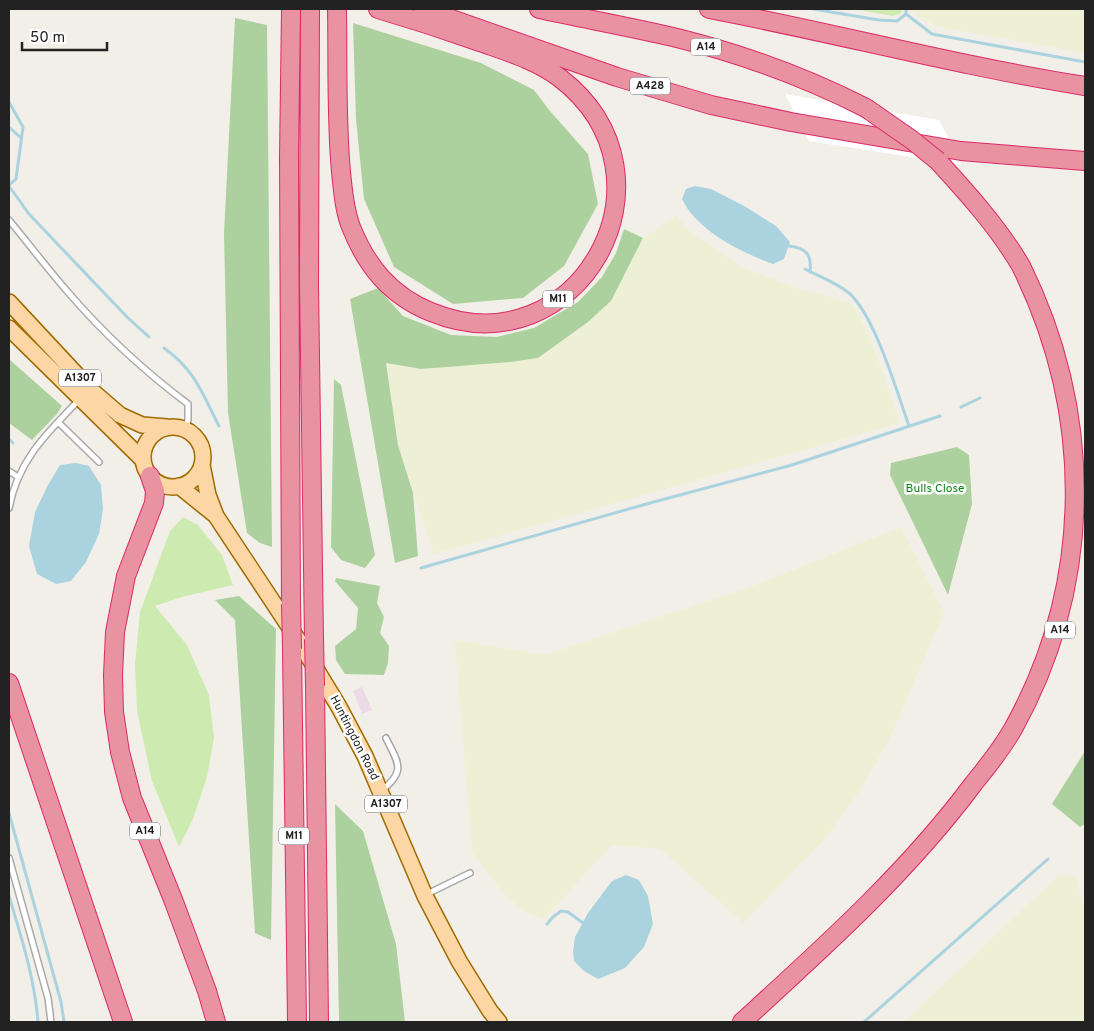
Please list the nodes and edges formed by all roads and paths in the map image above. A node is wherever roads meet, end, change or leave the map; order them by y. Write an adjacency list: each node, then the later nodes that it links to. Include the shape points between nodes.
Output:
1 (337, 9): 2 (highway, M11, via 339,148 344,203 357,242 380,278 414,305 455,321 495,323 524,317 550,305 588,271 612,223 617,190 616,168 608,140 592,112 571,88 525,58)
2 (378, 9)
3 (423, 9): 9 (highway, A428, via 711,105 961,151)
4 (539, 9): 38 (highway, A14, bridge, via 678,38 812,82 866,108 912,140 974,200 1020,264 1045,313 1066,371 1076,417 1082,466 1080,545 1059,635 1038,686 1012,731 952,813 849,924)
5 (709, 9): 8 (highway, via 896,50)
6 (291, 15): 35 (highway, M11, bridge, via 291,604)
7 (309, 17): 36 (highway, M11, bridge, via 309,285)
8 (1085, 86)
9 (1085, 160)
10 (9, 220): 16 (lane, via 68,292 127,354 188,404 188,420)
11 (9, 302): 15 (main road, A1307, via 91,390 120,415 142,425)
12 (9, 328): 13 (main road, A1307)
13 (80, 399): 14 (lane); 17 (main road, A1307)
14 (58, 422): 18 (lane); 22 (lane, via 29,455)
15 (167, 427): 16 (main road); 17 (main road, via 155,432 148,440)
16 (184, 428): 19 (main road, via 201,444 204,454)
17 (143, 460): 21 (main road)
18 (98, 462)
19 (202, 465): 23 (main road, via 194,478); 25 (main road, Huntingdon Road / A1307)
20 (9, 470): 22 (lane)
21 (150, 476): 23 (main road, via 164,485); 34 (highway, A14, via 155,491 154,503 126,576 115,632 114,712 132,798)
22 (18, 477): 24 (lane)
23 (179, 486): 25 (main road, Huntingdon Road / A1307)
24 (9, 508)
25 (216, 516): 28 (main road, Huntingdon Road / A1307, via 339,707)
26 (9, 683): 33 (highway)
27 (386, 738): 28 (lane, via 398,773)
28 (380, 791): 31 (main road, Huntingdon Road / A1307)
29 (9, 858): 32 (lane, via 48,998)
30 (470, 873): 31 (lane)
31 (424, 896): 37 (main road, Huntingdon Road / A1307, via 459,961)
32 (51, 1022)
33 (123, 1022)
34 (216, 1022)
35 (296, 1022)
36 (319, 1022)
37 (500, 1022)
38 (742, 1022)

